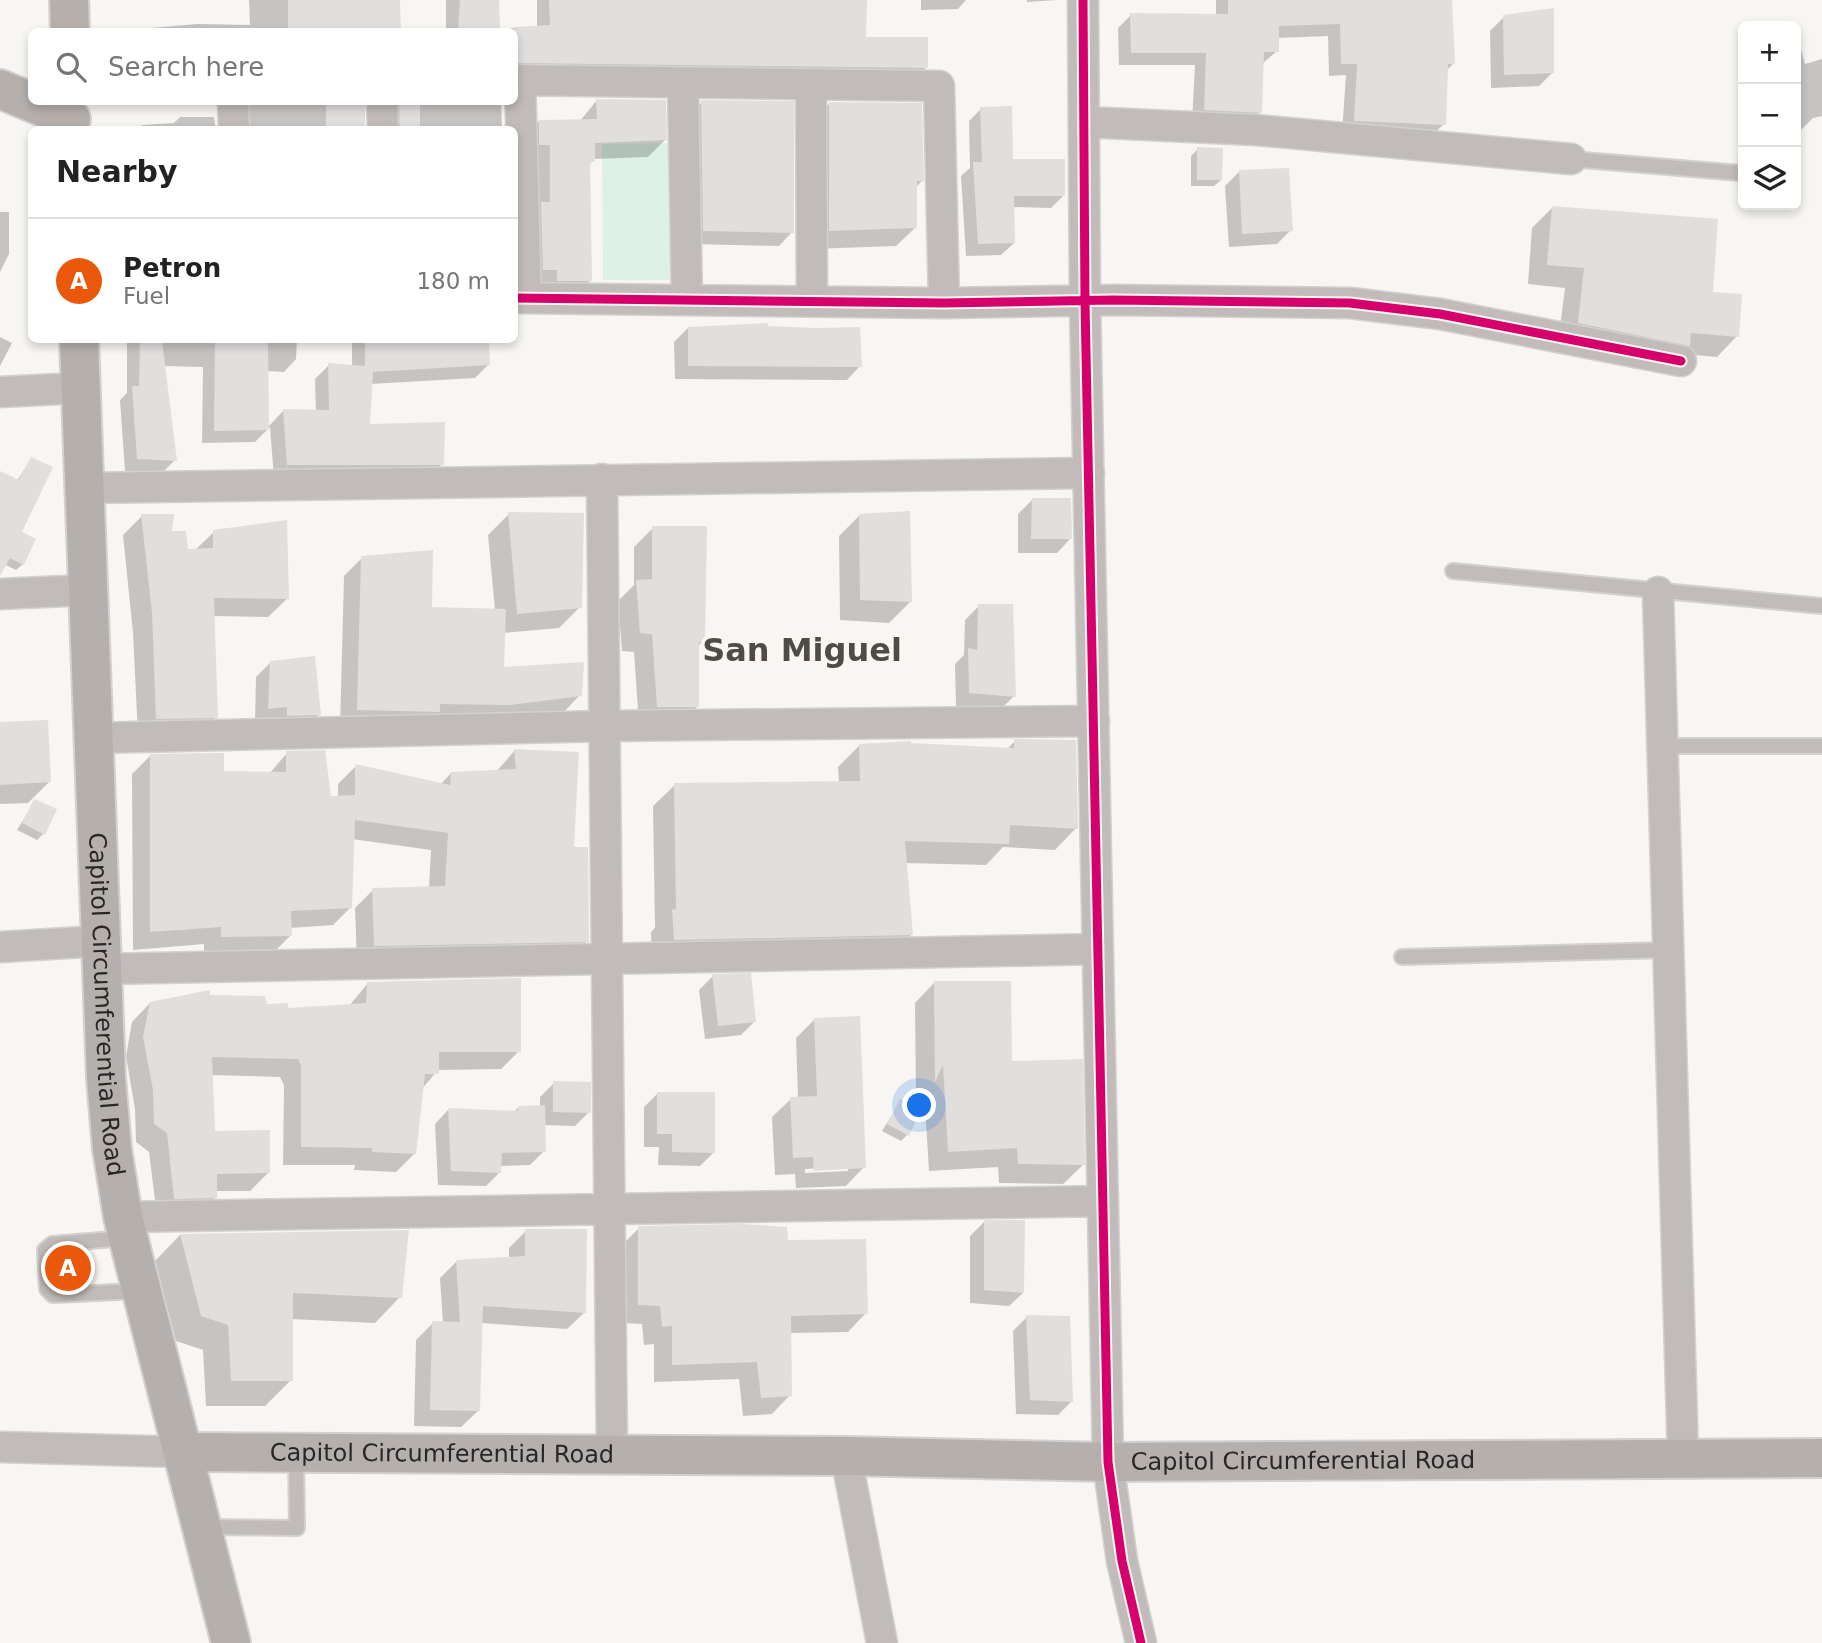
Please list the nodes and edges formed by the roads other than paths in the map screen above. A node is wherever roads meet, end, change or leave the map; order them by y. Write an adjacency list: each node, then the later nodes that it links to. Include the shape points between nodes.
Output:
1 (69, 0): 3 (main road)
2 (1083, 0): 14 (street)
3 (70, 28)
4 (518, 80): 5 (street)
5 (683, 84): 6 (street); 22 (street)
6 (811, 85): 23 (street); 25 (street, via 939,86)
7 (0, 89): 8 (main road)
8 (28, 100)
9 (41, 105): 13 (main road)
10 (233, 105): 15 (street)
11 (382, 105): 16 (street)
12 (517, 105): 17 (street)
13 (71, 117)
14 (1084, 122): 19 (street, via 1256,130); 24 (street)
15 (234, 126)
16 (383, 126)
17 (518, 126)
18 (518, 153): 21 (street)
19 (1571, 159): 20 (lane)
20 (1738, 173)
21 (520, 298): 22 (street)
22 (687, 300): 23 (street)
23 (812, 301): 25 (street)
24 (1085, 302): 25 (street); 27 (street, via 1350,303 1440,314); 30 (street)
25 (944, 303)
26 (79, 343): 28 (main road, Capitol Circumferential Road)
27 (1681, 361)
28 (80, 388): 29 (street); 32 (main road, Capitol Circumferential Road)
29 (0, 392)
30 (1088, 473): 31 (street); 38 (street)
31 (602, 479): 32 (street); 39 (street)
32 (84, 488): 34 (main road, Capitol Circumferential Road)
33 (1453, 571): 35 (lane)
34 (88, 590): 36 (street); 40 (main road, Capitol Circumferential Road)
35 (1658, 593): 37 (lane); 41 (street)
36 (0, 594)
37 (1822, 607)
38 (1094, 721): 39 (street); 44 (street)
39 (605, 726): 40 (street); 48 (street)
40 (93, 738): 46 (main road, Capitol Circumferential Road)
41 (1662, 746): 42 (lane); 45 (street)
42 (1822, 746)
43 (0, 947): 46 (street)
44 (1098, 949): 48 (street); 49 (street)
45 (1667, 950): 47 (lane); 58 (street)
46 (101, 955): 48 (street); 51 (main road, Capitol Circumferential Road, via 112,1149)
47 (1402, 957)
48 (606, 960): 50 (street)
49 (1103, 1201): 50 (street); 60 (street)
50 (610, 1209): 51 (street); 56 (street)
51 (126, 1227): 52 (main road, Capitol Circumferential Road); 52 (lane, via 52,1244 45,1250 47,1289 53,1294)
52 (142, 1290): 54 (main road, Capitol Circumferential Road)
53 (0, 1447): 54 (street)
54 (183, 1452): 55 (main road, Capitol Circumferential Road); 61 (main road)
55 (296, 1453): 56 (main road, Capitol Circumferential Road); 61 (lane, via 297,1528)
56 (612, 1455): 57 (main road, Capitol Circumferential Road)
57 (846, 1456): 60 (main road, Capitol Circumferential Road); 63 (street)
58 (1682, 1458): 59 (main road, Capitol Circumferential Road); 60 (main road, Capitol Circumferential Road)
59 (1822, 1458)
60 (1108, 1462): 64 (street, via 1122,1561)
61 (202, 1527): 62 (main road)
62 (232, 1643)
63 (882, 1643)
64 (1141, 1643)

